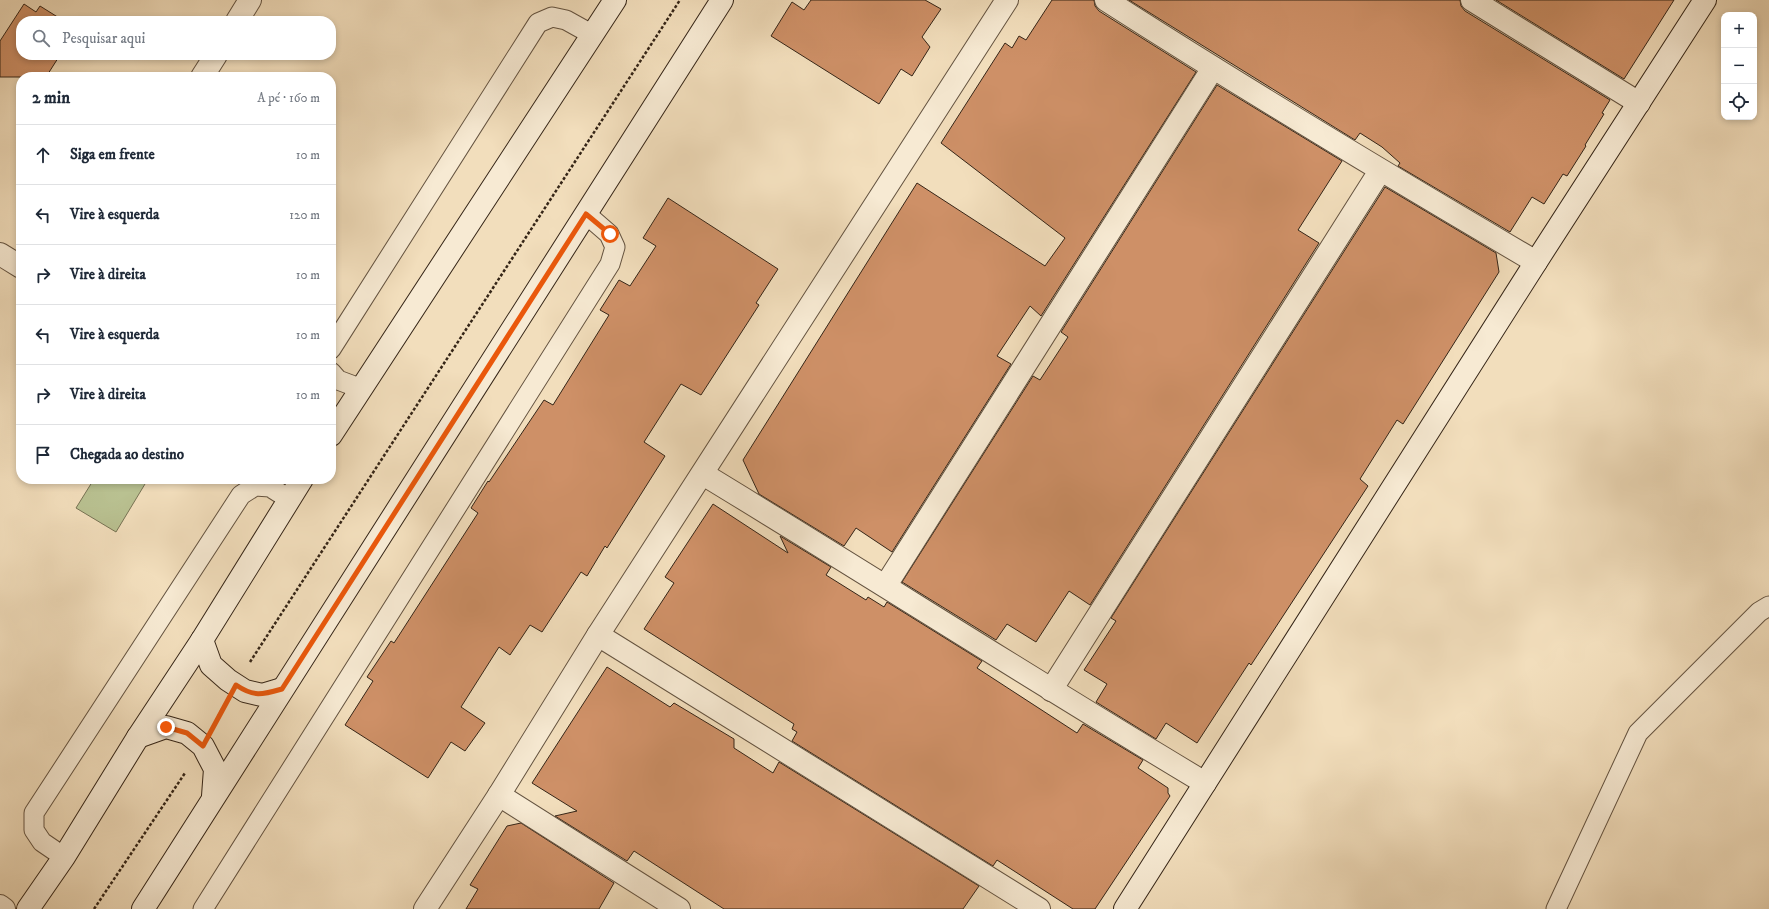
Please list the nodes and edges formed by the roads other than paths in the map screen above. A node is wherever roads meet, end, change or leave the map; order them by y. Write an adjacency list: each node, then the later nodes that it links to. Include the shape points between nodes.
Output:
1 (250, 0): 8 (street)
2 (615, 0): 9 (street)
3 (722, 0): 15 (street)
4 (1007, 0): 23 (street)
5 (1106, 0): 11 (street)
6 (1472, 0): 13 (street)
7 (1705, 0): 13 (street)
8 (240, 16)
9 (593, 35): 19 (lane, via 566,20 552,17 538,23); 21 (street)
10 (213, 60): 12 (street)
11 (1213, 68): 14 (street); 26 (street)
12 (205, 72)
13 (1639, 103): 17 (street)
14 (1380, 171): 17 (street); 31 (street)
15 (586, 214): 30 (street); 42 (lane, via 610,234 615,247 610,264)
16 (0, 254): 18 (street)
17 (1536, 262): 33 (street)
18 (16, 264)
19 (336, 341)
20 (336, 378): 21 (lane)
21 (362, 389): 22 (street)
22 (336, 428)
23 (703, 474): 26 (street); 28 (street)
24 (299, 484): 25 (street)
25 (289, 499): 29 (street); 36 (lane, via 270,487 255,486 241,495 34,813 34,830 42,842)
26 (886, 585): 31 (street)
27 (1769, 606): 46 (lane, via 1759,612 1638,733)
28 (598, 636): 34 (street); 44 (street)
29 (202, 640): 30 (street, via 211,664 245,691 262,695); 32 (street)
30 (282, 689): 35 (street)
31 (1051, 690): 33 (street)
32 (138, 737): 35 (street, via 166,727 187,733 203,746 215,769); 36 (street)
33 (1205, 783): 45 (street)
34 (499, 796): 38 (street); 43 (street)
35 (213, 797): 41 (street)
36 (64, 857): 40 (street)
37 (0, 906): 39 (street)
38 (676, 908)
39 (4, 909)
40 (28, 909)
41 (143, 909)
42 (203, 909)
43 (425, 909)
44 (1039, 909)
45 (1125, 909)
46 (1556, 909)

